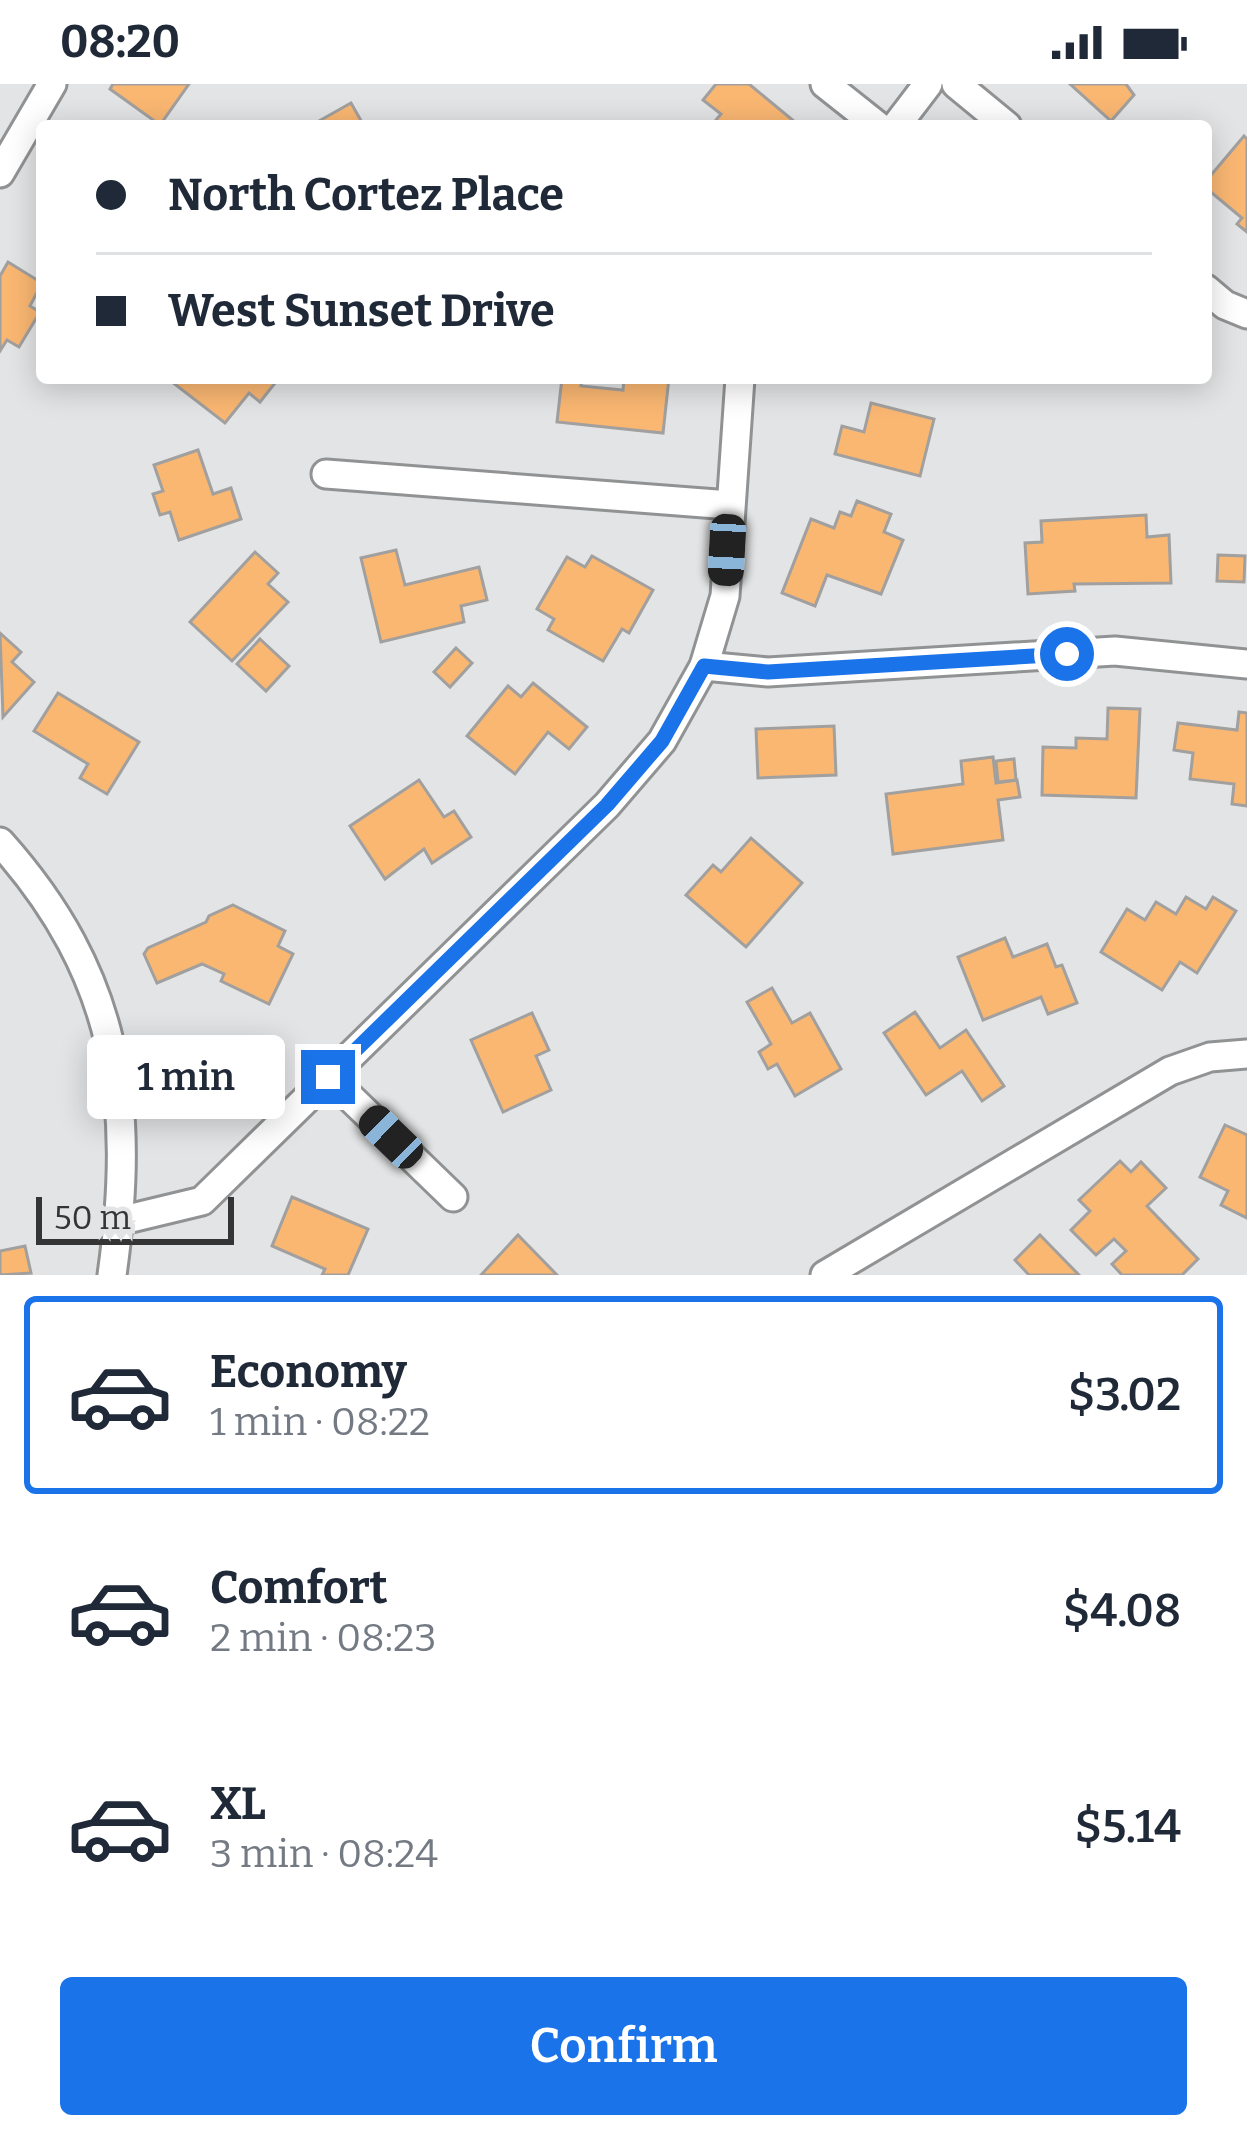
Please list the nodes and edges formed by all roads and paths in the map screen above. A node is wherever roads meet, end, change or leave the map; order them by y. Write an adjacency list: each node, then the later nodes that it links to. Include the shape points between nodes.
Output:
1 (52, 84): 8 (street)
2 (825, 84): 5 (street)
3 (928, 84): 6 (street)
4 (956, 84): 7 (street)
5 (870, 120)
6 (901, 120)
7 (1000, 120)
8 (0, 173)
9 (1212, 295): 10 (street)
10 (1247, 314)
11 (740, 384): 13 (street)
12 (326, 474): 13 (street)
13 (730, 505): 15 (street, via 725,596)
14 (1247, 664): 15 (street, via 1115,651 768,672)
15 (704, 666): 18 (street, via 662,741 607,805)
16 (0, 842): 20 (street, via 58,915 100,1003 120,1097)
17 (1247, 1054): 22 (street, via 1170,1071)
18 (328, 1077): 19 (street); 20 (street, via 202,1201)
19 (453, 1197)
20 (119, 1221): 21 (street)
21 (112, 1275)
22 (825, 1275)

